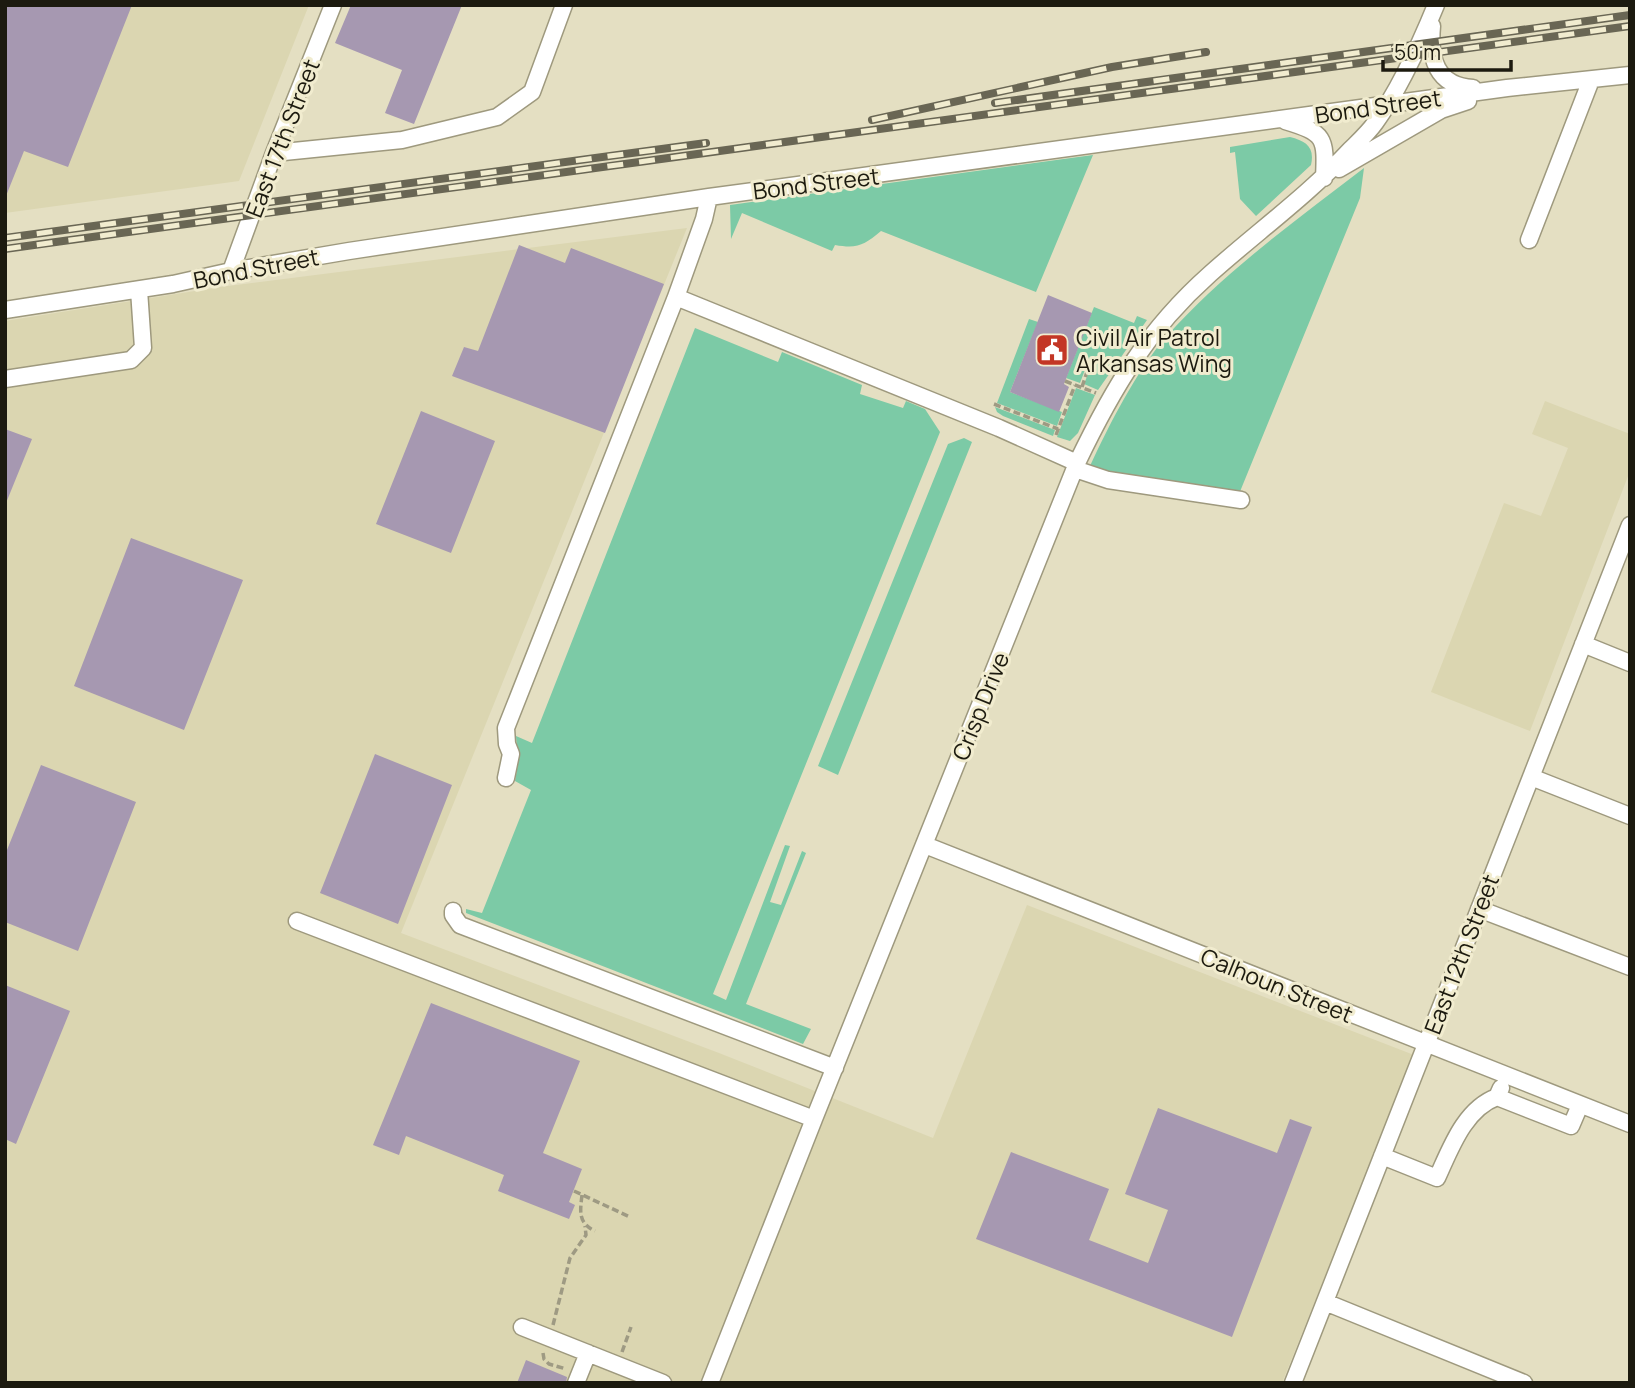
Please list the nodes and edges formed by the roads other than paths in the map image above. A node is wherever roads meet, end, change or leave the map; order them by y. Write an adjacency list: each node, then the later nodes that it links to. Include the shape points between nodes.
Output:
1 (333, 5): 9 (street, East 17th Street)
2 (564, 5): 9 (street, via 532,92 498,117 402,140)
3 (1437, 5): 6 (street, via 1431,43 1435,65 1443,76 1465,88); 7 (street, Crisp Drive)
4 (1630, 75): 5 (street, Bond Street)
5 (1591, 80): 6 (street, Bond Street); 12 (street)
6 (1507, 88): 7 (street, Bond Street); 10 (street, Crisp Drive, via 1441,110)
7 (1385, 105): 8 (street, Bond Street); 10 (street, Crisp Drive, via 1375,124)
8 (1280, 119): 10 (street, via 1310,128 1322,138); 11 (street, Bond Street)
9 (274, 153): 13 (street, East 17th Street)
10 (1324, 178): 18 (street, Crisp Drive, via 1210,274 1153,334 1104,407)
11 (709, 197): 13 (street, Bond Street); 15 (street)
12 (1529, 240)
13 (231, 271): 14 (street, Bond Street)
14 (139, 290): 16 (street, Bond Street); 17 (street, via 143,348 131,360)
15 (676, 297): 18 (street, via 999,428); 24 (street, via 506,728 511,754)
16 (5, 310)
17 (5, 379)
18 (1076, 466): 19 (street, via 1108,480); 26 (street, Crisp Drive)
19 (1241, 500)
20 (1630, 525): 21 (street, East 12th Street)
21 (1583, 644): 22 (street); 23 (street, East 12th Street)
22 (1630, 663)
23 (1531, 777): 25 (street); 27 (street, East 12th Street)
24 (506, 778)
25 (1630, 816)
26 (925, 845): 31 (street, Calhoun Street); 32 (street, Crisp Drive)
27 (1479, 909): 30 (street); 31 (street, East 12th Street)
28 (453, 911): 32 (street, via 460,925)
29 (298, 921): 36 (street)
30 (1630, 967)
31 (1426, 1044): 33 (street, Calhoun Street); 38 (street, East 12th Street)
32 (835, 1068): 36 (street, Crisp Drive)
33 (1506, 1075): 34 (street); 35 (street, Calhoun Street)
34 (1497, 1097): 35 (street, via 1571,1126); 38 (street, via 1485,1101 1466,1122 1437,1178)
35 (1580, 1105): 37 (street, Calhoun Street)
36 (814, 1119): 44 (street, Crisp Drive)
37 (1630, 1124)
38 (1382, 1156): 39 (street, East 12th Street)
39 (1325, 1303): 45 (street, East 12th Street); 46 (street)
40 (522, 1327): 41 (street)
41 (588, 1353): 42 (street); 43 (street)
42 (573, 1377)
43 (663, 1383)
44 (710, 1383)
45 (1293, 1383)
46 (1524, 1383)

